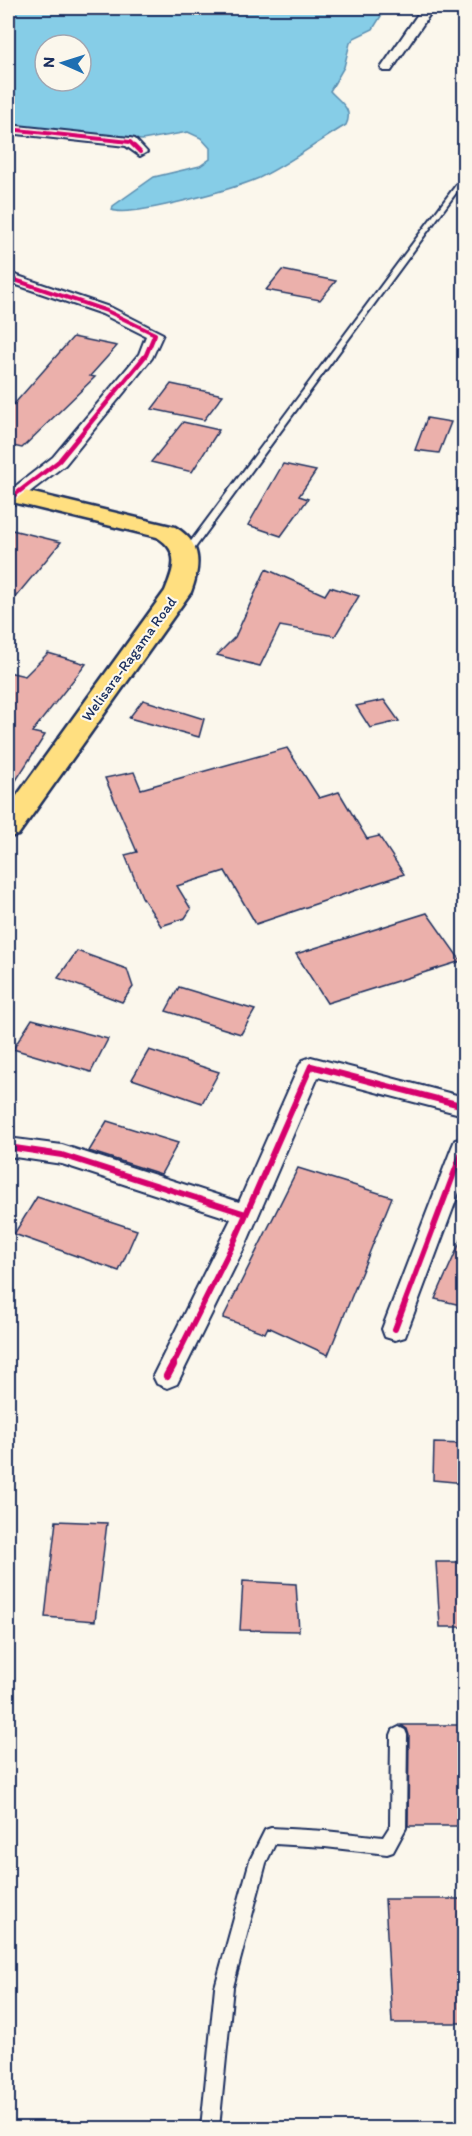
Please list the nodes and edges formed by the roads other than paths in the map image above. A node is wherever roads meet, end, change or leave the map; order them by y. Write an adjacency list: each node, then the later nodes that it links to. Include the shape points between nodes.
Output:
1 (428, 8): 2 (street)
2 (387, 68)
3 (8, 129): 4 (street, via 130,142)
4 (140, 152)
5 (465, 178): 8 (lane)
6 (12, 279): 7 (street, via 107,311 155,334 146,355 59,462)
7 (13, 490): 8 (main road, via 165,532 177,537)
8 (186, 554): 9 (main road, Welisara-Ragama Road, via 187,566 178,592)
9 (8, 828)
10 (465, 1106): 13 (street, via 311,1066)
11 (8, 1147): 13 (street, via 62,1155)
12 (465, 1147): 14 (street)
13 (246, 1214): 15 (street)
14 (395, 1329)
15 (167, 1376)
16 (399, 1735): 17 (lane, via 398,1828 387,1846 271,1836 258,1860 224,1987)
17 (210, 2128)

